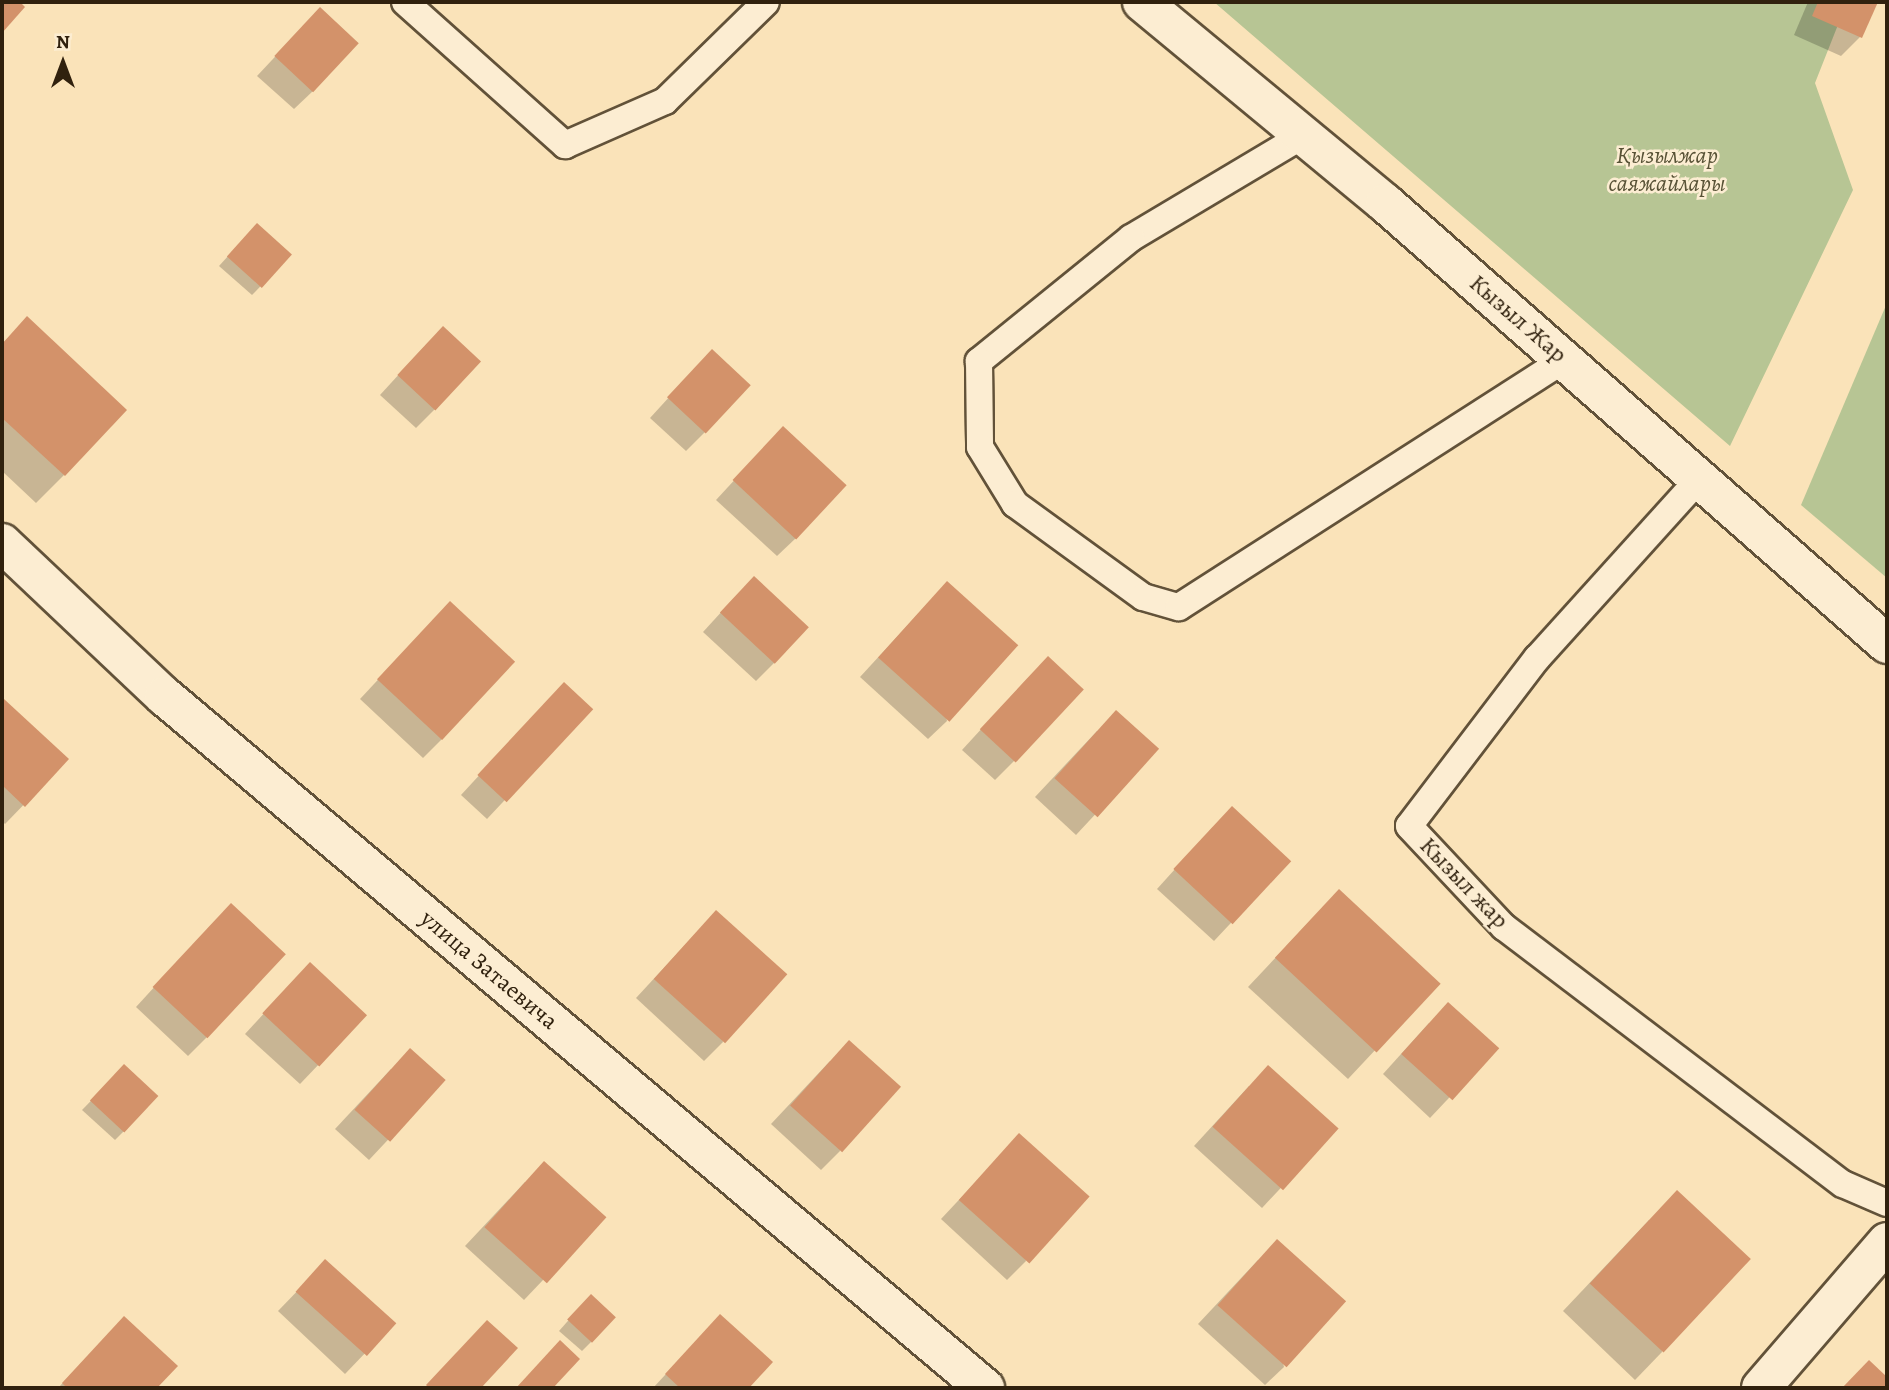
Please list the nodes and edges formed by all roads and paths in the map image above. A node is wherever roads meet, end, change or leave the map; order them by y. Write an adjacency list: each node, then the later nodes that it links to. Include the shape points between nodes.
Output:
1 (405, 2): 2 (lane, via 565,145 665,101)
2 (766, 2)
3 (1142, 2): 4 (street, Кызыл Жар)
4 (1301, 136): 5 (street, Кызыл Жар); 5 (lane, via 1131,238 979,361 979,447 1015,504 1143,597 1180,607)
5 (1564, 360): 6 (street, Кызыл Жар)
6 (1699, 479): 8 (street, Кызыл Жар); 9 (lane, Кызыл жар, via 1536,658 1409,826 1504,927 1843,1184)
7 (2, 543): 11 (street, улица Затаевича, via 164,696)
8 (1887, 644)
9 (1887, 1203)
10 (1887, 1242): 12 (street)
11 (985, 1388)
12 (1761, 1388)

